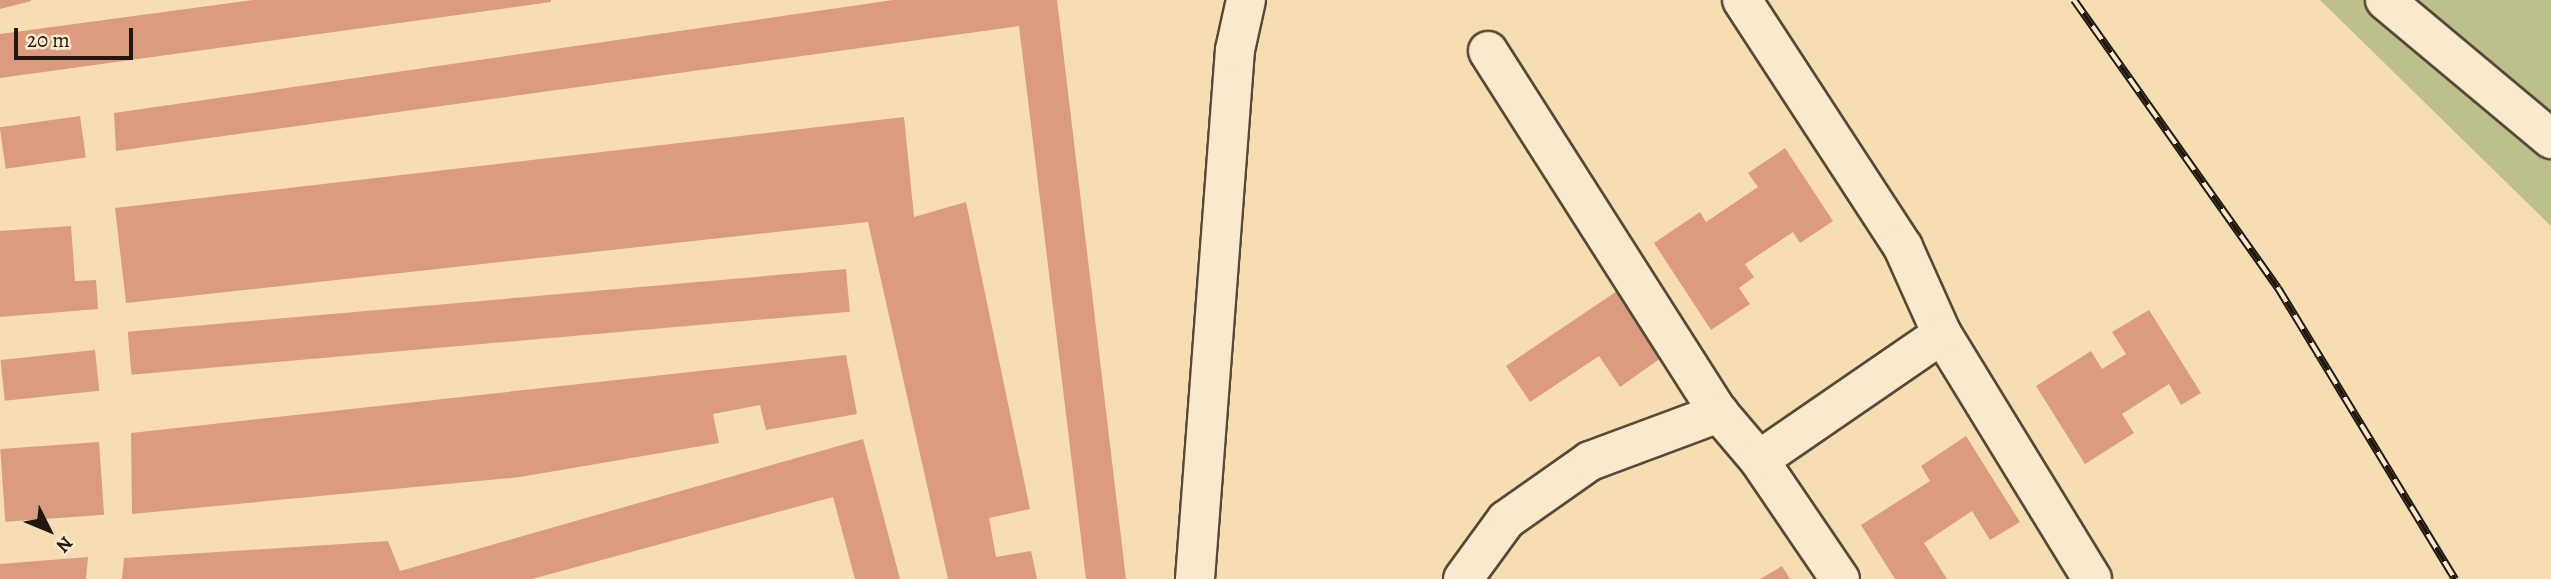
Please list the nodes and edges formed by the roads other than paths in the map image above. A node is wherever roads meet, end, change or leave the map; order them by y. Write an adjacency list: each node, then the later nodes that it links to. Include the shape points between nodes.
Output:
1 (1246, 0): 9 (street, via 1236,50)
2 (1742, 0): 6 (street, via 1903,247)
3 (2385, 0): 5 (street)
4 (1488, 51): 7 (street)
5 (2551, 139)
6 (1942, 334): 8 (street); 12 (street)
7 (1719, 413): 8 (street); 10 (street, via 1590,461 1506,520)
8 (1759, 460): 11 (street)
9 (1195, 579)
10 (1463, 579)
11 (1840, 579)
12 (2092, 579)

